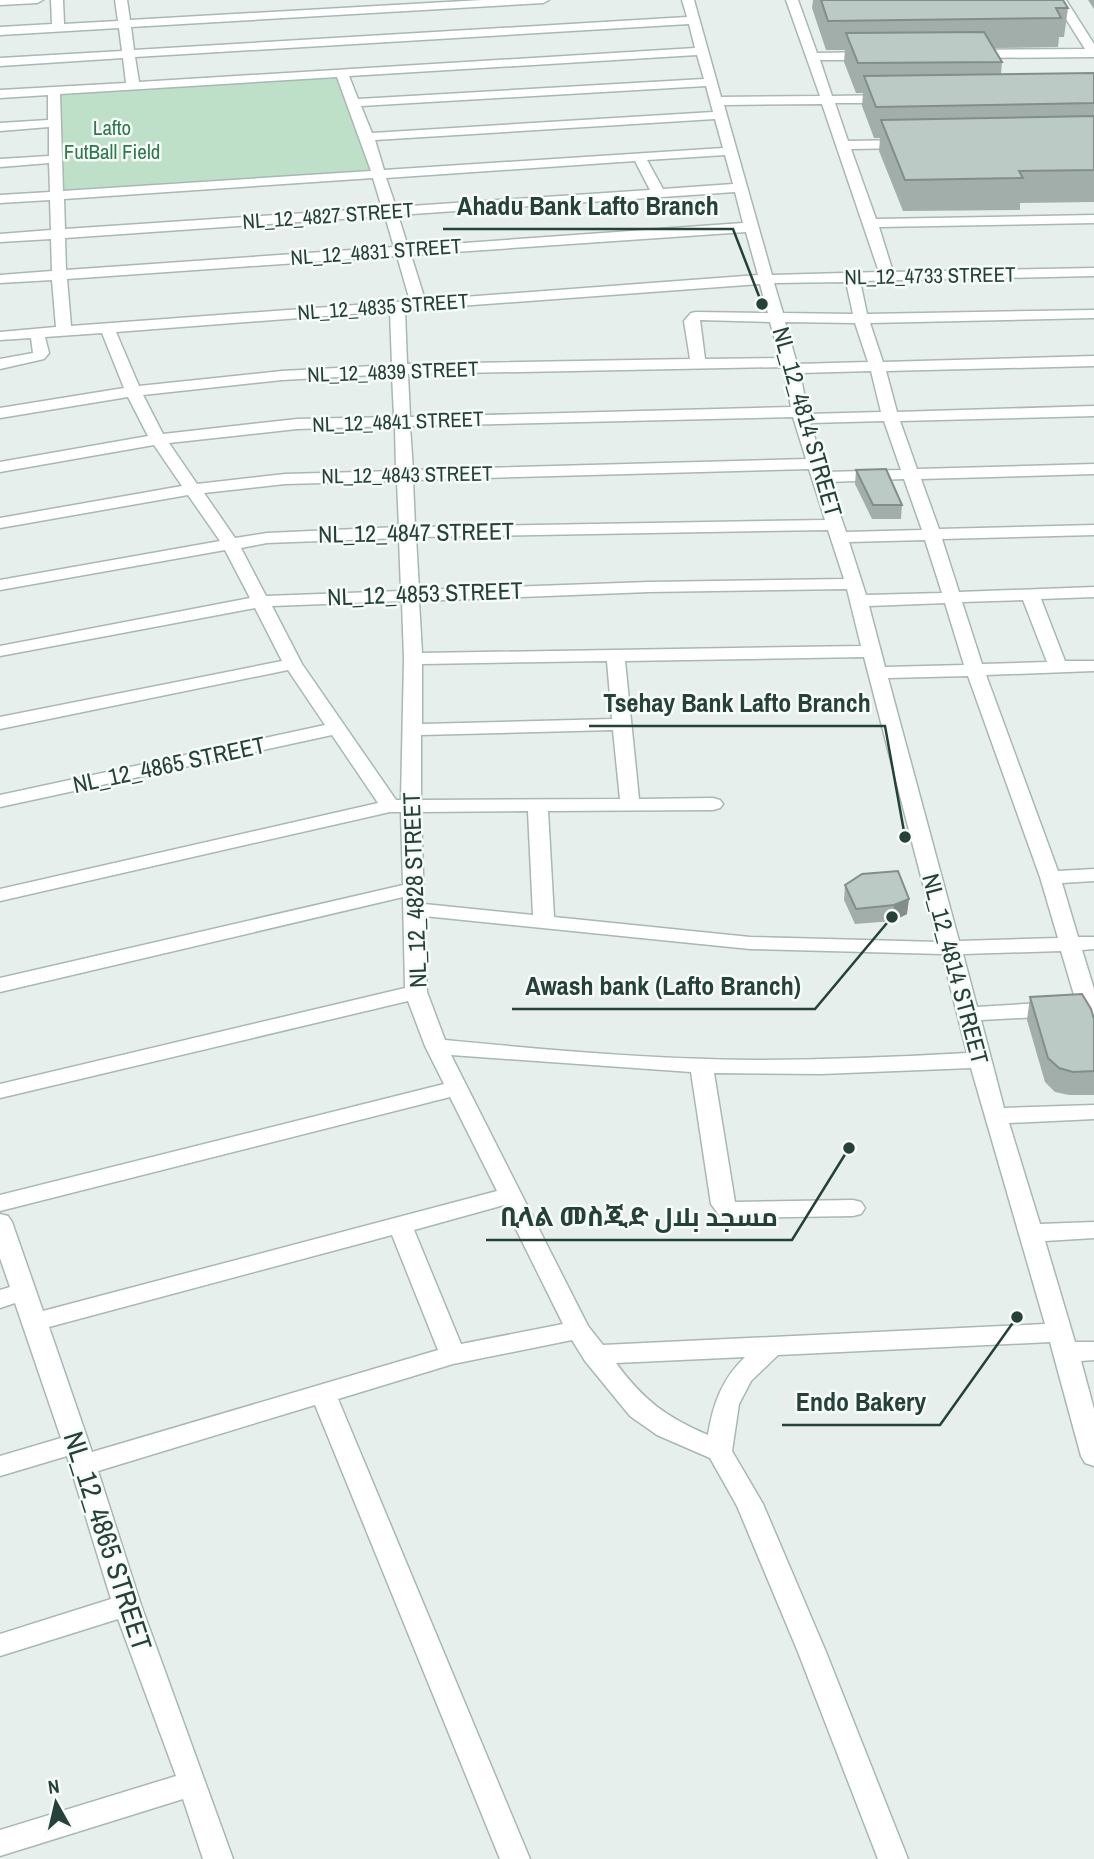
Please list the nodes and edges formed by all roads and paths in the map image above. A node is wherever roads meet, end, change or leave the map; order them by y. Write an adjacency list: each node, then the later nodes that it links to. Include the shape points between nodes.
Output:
1 (37, 0): 9 (street)
2 (57, 0): 15 (street)
3 (121, 0): 14 (street)
4 (237, 0): 12 (street)
5 (543, 0): 10 (street)
6 (688, 0): 13 (street, NL_12_4814 STREET)
7 (792, 0): 22 (street)
8 (1060, 0): 18 (street)
9 (0, 2)
10 (448, 3): 16 (street)
11 (354, 5): 12 (street); 16 (street)
12 (242, 17): 14 (street)
13 (694, 20): 16 (street); 17 (street, NL_12_4814 STREET)
14 (124, 24): 15 (street); 19 (street)
15 (58, 28): 23 (street)
16 (411, 38): 17 (street); 19 (street); 24 (street)
17 (704, 51): 25 (street, NL_12_4814 STREET)
18 (1094, 52): 20 (street)
19 (127, 54): 23 (street); 26 (street)
20 (958, 54)
21 (891, 55): 22 (street)
22 (810, 57): 28 (street)
23 (4, 62): 27 (street)
24 (341, 73): 26 (street); 30 (street)
25 (712, 82): 30 (street); 31 (street, NL_12_4814 STREET)
26 (133, 86): 27 (street)
27 (54, 91): 32 (street)
28 (825, 99): 29 (street); 31 (street); 36 (street)
29 (906, 99)
30 (355, 103): 34 (street)
31 (719, 108): 34 (street); 37 (street, NL_12_4814 STREET)
32 (54, 123): 33 (street); 39 (street)
33 (0, 127)
34 (367, 137): 41 (street)
35 (927, 144): 36 (street)
36 (843, 145): 48 (street)
37 (731, 151): 38 (street); 42 (street, NL_12_4814 STREET)
38 (639, 157): 41 (street); 43 (street)
39 (56, 159): 40 (street); 44 (street)
40 (0, 163)
41 (377, 174): 44 (street); 46 (street)
42 (740, 188): 43 (street, NL_12_4827 STREET); 49 (street, NL_12_4814 STREET)
43 (657, 193): 46 (street, NL_12_4827 STREET)
44 (57, 195): 45 (street); 50 (street)
45 (0, 199)
46 (389, 211): 50 (street, NL_12_4827 STREET); 52 (street)
47 (1094, 219): 48 (street)
48 (871, 223): 55 (street)
49 (751, 227): 52 (street, NL_12_4831 STREET); 58 (street, NL_12_4814 STREET)
50 (57, 234): 51 (street, NL_12_4827 STREET); 54 (street)
51 (0, 238)
52 (402, 250): 54 (street, NL_12_4831 STREET); 59 (street)
53 (1094, 272): 55 (street, NL_12_4733 STREET)
54 (59, 275): 57 (street, NL_12_4831 STREET); 65 (street)
55 (887, 276): 56 (street, NL_12_4733 STREET)
56 (852, 277): 58 (street, NL_12_4733 STREET); 63 (street)
57 (0, 279)
58 (767, 279): 59 (street, NL_12_4835 STREET); 62 (street, NL_12_4814 STREET)
59 (419, 304): 60 (street, NL_12_4835 STREET)
60 (397, 306): 64 (street, NL_12_4835 STREET); 73 (street, NL_12_4828 STREET)
61 (1094, 314): 63 (street)
62 (777, 319): 63 (street); 70 (street, via 696,316 691,321); 71 (street, NL_12_4814 STREET)
63 (861, 319): 72 (street)
64 (107, 328): 65 (street, NL_12_4835 STREET); 74 (street)
65 (64, 330): 66 (street, NL_12_4835 STREET)
66 (37, 333): 67 (street, NL_12_4835 STREET); 69 (street, via 39,356)
67 (0, 336)
68 (1094, 361): 72 (street, NL_12_4839 STREET)
69 (0, 364)
70 (698, 364): 71 (street, NL_12_4839 STREET); 73 (street, NL_12_4839 STREET)
71 (790, 366): 72 (street, NL_12_4839 STREET); 77 (street, NL_12_4814 STREET)
72 (877, 366): 78 (street)
73 (402, 370): 74 (street, NL_12_4839 STREET); 79 (street, NL_12_4828 STREET)
74 (133, 391): 76 (street, NL_12_4839 STREET); 80 (street)
75 (1094, 411): 78 (street, NL_12_4841 STREET)
76 (0, 413)
77 (800, 416): 78 (street, NL_12_4841 STREET); 79 (street, NL_12_4841 STREET); 83 (street, NL_12_4814 STREET)
78 (890, 416): 84 (street)
79 (401, 421): 80 (street, NL_12_4841 STREET, via 297,424); 85 (street, NL_12_4828 STREET)
80 (158, 439): 81 (street, NL_12_4841 STREET); 86 (street)
81 (0, 467)
82 (1094, 469): 84 (street, NL_12_4843 STREET)
83 (819, 470): 84 (street, NL_12_4843 STREET); 85 (street, NL_12_4843 STREET); 89 (street, NL_12_4814 STREET)
84 (909, 474): 91 (street)
85 (406, 475): 86 (street, NL_12_4843 STREET, via 285,479); 90 (street, NL_12_4828 STREET)
86 (194, 489): 87 (street, NL_12_4843 STREET); 92 (street)
87 (0, 523)
88 (1094, 530): 91 (street, NL_12_4847 STREET)
89 (838, 531): 90 (street, NL_12_4847 STREET); 91 (street, NL_12_4847 STREET); 95 (street, NL_12_4814 STREET)
90 (409, 532): 92 (street, NL_12_4847 STREET); 96 (street, NL_12_4828 STREET)
91 (932, 534): 98 (street)
92 (230, 542): 93 (street, NL_12_4847 STREET); 99 (street)
93 (0, 585)
94 (1094, 592): 97 (street, NL_12_4853 STREET)
95 (856, 593): 96 (street, NL_12_4853 STREET); 98 (street, NL_12_4853 STREET); 100 (street, NL_12_4814 STREET)
96 (410, 594): 99 (street, NL_12_4853 STREET); 103 (street, NL_12_4828 STREET)
97 (1030, 594): 98 (street, NL_12_4853 STREET); 106 (street)
98 (952, 596): 107 (street)
99 (262, 601): 101 (street, NL_12_4853 STREET); 104 (street)
100 (872, 650): 102 (street); 108 (street, NL_12_4814 STREET)
101 (0, 651)
102 (615, 654): 103 (street); 110 (street)
103 (414, 659): 112 (street, NL_12_4828 STREET)
104 (293, 664): 109 (street); 111 (street)
105 (1094, 666): 106 (street)
106 (1059, 667): 107 (street)
107 (975, 670): 108 (street); 119 (street)
108 (877, 673): 125 (street, NL_12_4814 STREET)
109 (0, 723)
110 (623, 724): 112 (street); 114 (street)
111 (337, 729): 113 (street, NL_12_4865 STREET); 116 (street)
112 (413, 730): 116 (street, NL_12_4828 STREET)
113 (0, 801)
114 (630, 804): 115 (street); 117 (street)
115 (713, 804)
116 (400, 805): 117 (street); 120 (street); 121 (street, NL_12_4828 STREET)
117 (538, 805): 122 (street)
118 (1094, 875): 119 (street)
119 (1050, 877): 124 (street)
120 (0, 895)
121 (412, 899): 122 (street); 126 (street); 127 (street, NL_12_4828 STREET)
122 (544, 921): 125 (street, via 749,943)
123 (1094, 943): 124 (street)
124 (1070, 944): 125 (street); 128 (street)
125 (949, 948): 129 (street, NL_12_4814 STREET)
126 (0, 985)
127 (416, 992): 130 (street, NL_12_4828 STREET); 134 (street)
128 (1092, 1013): 129 (street)
129 (967, 1014): 131 (street, NL_12_4814 STREET)
130 (436, 1046): 132 (street, via 568,1059); 133 (street, NL_12_4828 STREET)
131 (979, 1060): 132 (street, via 798,1067); 136 (street, NL_12_4814 STREET)
132 (701, 1065): 139 (street, via 723,1204 728,1210)
133 (458, 1088): 137 (street, NL_12_4828 STREET); 138 (street)
134 (0, 1091)
135 (1094, 1112): 136 (street)
136 (995, 1116): 143 (street, NL_12_4814 STREET)
137 (509, 1196): 141 (street); 146 (street, NL_12_4828 STREET)
138 (0, 1203)
139 (853, 1208)
140 (0, 1222): 144 (street, NL_12_4865 STREET)
141 (400, 1226): 145 (street); 150 (street)
142 (1094, 1230): 143 (street)
143 (1031, 1233): 147 (street, NL_12_4814 STREET)
144 (12, 1295): 145 (street, NL_12_4865 STREET)
145 (35, 1322): 154 (street, NL_12_4865 STREET)
146 (578, 1330): 150 (street); 151 (street, NL_12_4828 STREET)
147 (1063, 1342): 148 (street); 149 (street); 155 (street, NL_12_4814 STREET)
148 (771, 1347): 151 (street); 153 (street, via 742,1375 726,1404)
149 (1094, 1350)
150 (453, 1355): 152 (street)
151 (594, 1355): 153 (street, NL_12_4828 STREET, via 639,1409 666,1429)
152 (324, 1395): 154 (street); 162 (street)
153 (719, 1451): 163 (street, via 750,1504)
154 (79, 1455): 156 (street); 157 (street, NL_12_4865 STREET)
155 (1094, 1456)
156 (0, 1466)
157 (127, 1605): 158 (street); 159 (street, NL_12_4865 STREET)
158 (0, 1645)
159 (193, 1783): 160 (street); 161 (street, NL_12_4865 STREET)
160 (0, 1843)
161 (218, 1859)
162 (515, 1859)
163 (893, 1859)

